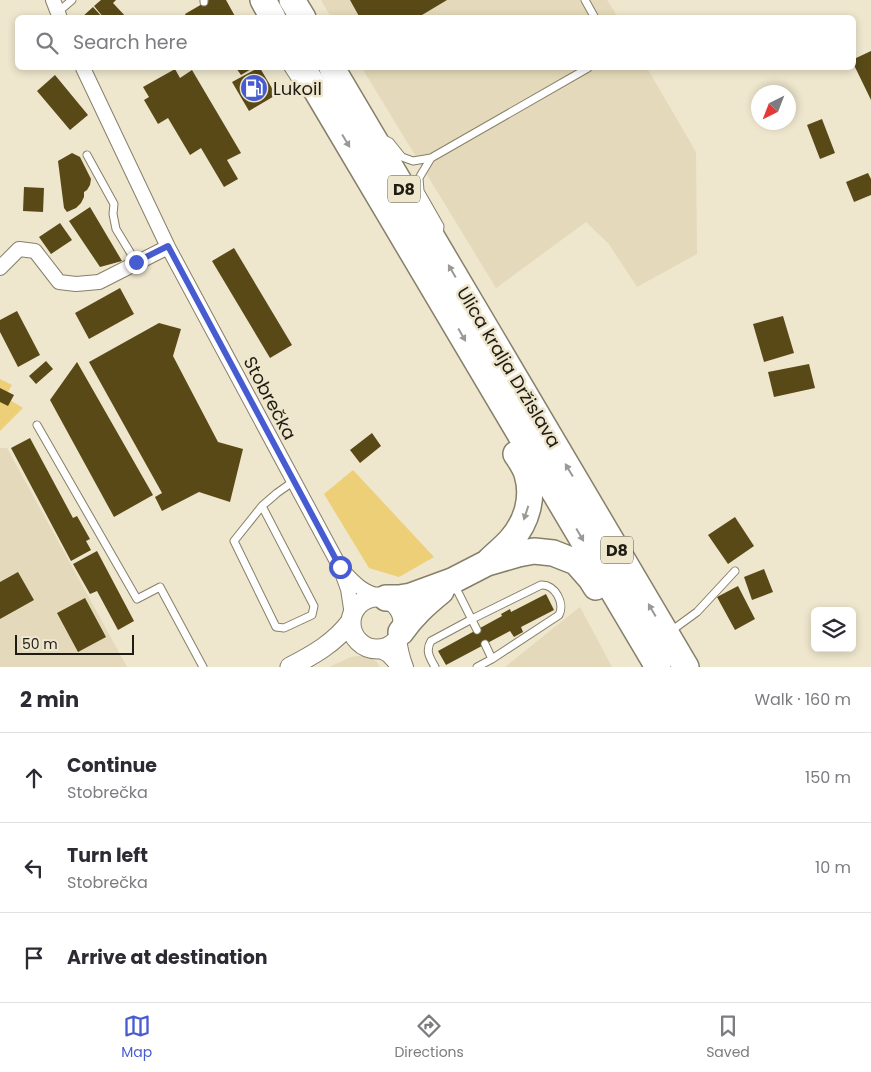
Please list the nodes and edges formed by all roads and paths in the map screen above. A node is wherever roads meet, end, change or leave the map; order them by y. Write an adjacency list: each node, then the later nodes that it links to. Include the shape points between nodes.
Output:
1 (72, 0): 5 (lane)
2 (263, 0): 6 (highway)
3 (292, 0): 7 (highway)
4 (585, 0): 8 (lane)
5 (57, 10)
6 (271, 15)
7 (300, 15)
8 (593, 15)
9 (85, 70): 18 (street, Stobrečka)
10 (290, 70): 14 (lane)
11 (304, 70): 14 (highway, D8)
12 (333, 70): 15 (highway, Ulica kralja Držislava / D8)
13 (585, 70): 17 (lane)
14 (313, 96): 22 (highway, Ulica kralja Držislava / D8, one-way to 22, via 402,233)
15 (370, 132): 17 (lane, via 390,142 402,158 413,161); 19 (highway, Ulica kralja Držislava / D8)
16 (87, 155): 20 (lane, via 114,204 116,229)
17 (431, 158): 19 (lane, via 419,178 420,191 440,226)
18 (168, 246): 20 (street); 24 (street, Stobrečka)
19 (437, 246): 36 (highway, Ulica kralja Držislava / D8, one-way to 19)
20 (136, 262): 21 (street, via 99,282 76,284 59,282 35,251 19,249)
21 (0, 268)
22 (492, 388): 26 (highway, one-way to 26, via 490,409 526,472 530,494 520,528); 33 (highway, Ulica kralja Držislava / D8, one-way to 33)
23 (37, 425): 41 (lane, via 137,599 160,587)
24 (294, 481): 25 (lane); 27 (street, Stobrečka)
25 (262, 506): 25 (lane, via 234,541 276,627 284,628 312,615 314,606)
26 (487, 563): 29 (highway); 33 (highway, via 534,551 553,553 576,562 606,603)
27 (340, 567): 30 (street, Stobrečka, via 358,587); 31 (street, Stobrečka, via 348,589)
28 (735, 572): 36 (lane, via 697,612)
29 (452, 581): 30 (highway, via 411,596); 32 (lane); 35 (highway, via 420,608)
30 (382, 597): 31 (street, via 362,601); 35 (street, via 399,608 403,624)
31 (351, 618): 38 (street, via 355,637); 39 (street, via 340,635)
32 (472, 619): 34 (lane); 40 (lane, via 541,585 554,589 561,604 559,615); 45 (lane, via 431,641 428,654)
33 (629, 619): 47 (highway, Ulica kralja Držislava / D8)
34 (477, 630)
35 (400, 634): 38 (street, via 386,647); 44 (street, via 400,648)
36 (667, 634): 48 (highway, Ulica kralja Držislava / D8)
37 (485, 644): 40 (lane)
38 (373, 648): 39 (street, via 345,646); 43 (street, via 388,655)
39 (317, 653): 42 (street)
40 (492, 659): 46 (lane)
41 (203, 667)
42 (290, 667)
43 (399, 667)
44 (406, 667)
45 (435, 667)
46 (477, 667)
47 (658, 667)
48 (686, 667)

